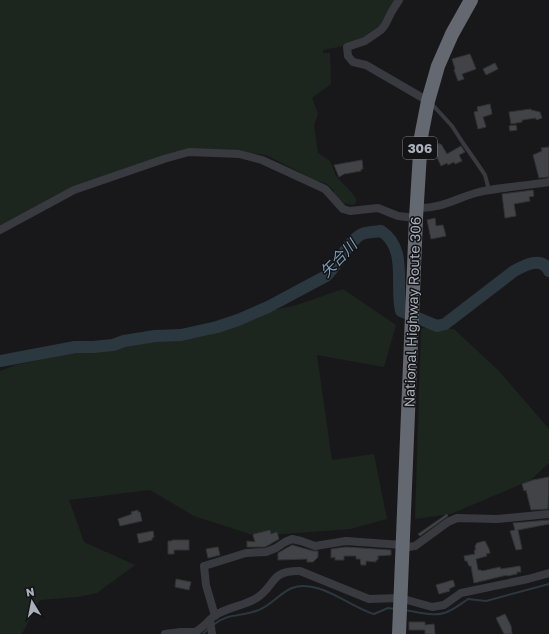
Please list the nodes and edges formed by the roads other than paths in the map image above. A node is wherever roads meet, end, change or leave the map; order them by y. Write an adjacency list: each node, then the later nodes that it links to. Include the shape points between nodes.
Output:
1 (399, 0): 3 (street, via 382,30 347,47 348,56 353,62 366,65)
2 (471, 0): 3 (highway, National Highway Route 306 / 306, via 445,49)
3 (428, 101): 5 (lane, via 452,126 485,175); 6 (highway, National Highway Route 306 / 306, via 421,137)
4 (549, 182): 5 (street)
5 (489, 191): 6 (street)
6 (416, 213): 7 (street, via 398,216 378,208 350,211 344,209 325,190 262,160 239,154 189,152 74,190); 9 (highway, National Highway Route 306 / 306)
7 (0, 230)
8 (549, 514): 9 (street, via 496,519 457,518 415,546)
9 (402, 547): 11 (highway, National Highway Route 306 / 306); 12 (street, via 346,541 315,546 292,539 266,552 246,553 204,566)
10 (549, 572): 11 (street, via 461,593 438,607)
11 (400, 605): 12 (street, via 359,596 300,571 289,571 279,575 254,599); 14 (highway, National Highway Route 306 / 306)
12 (212, 625): 13 (street, via 195,632)
13 (165, 634)
14 (399, 634)

